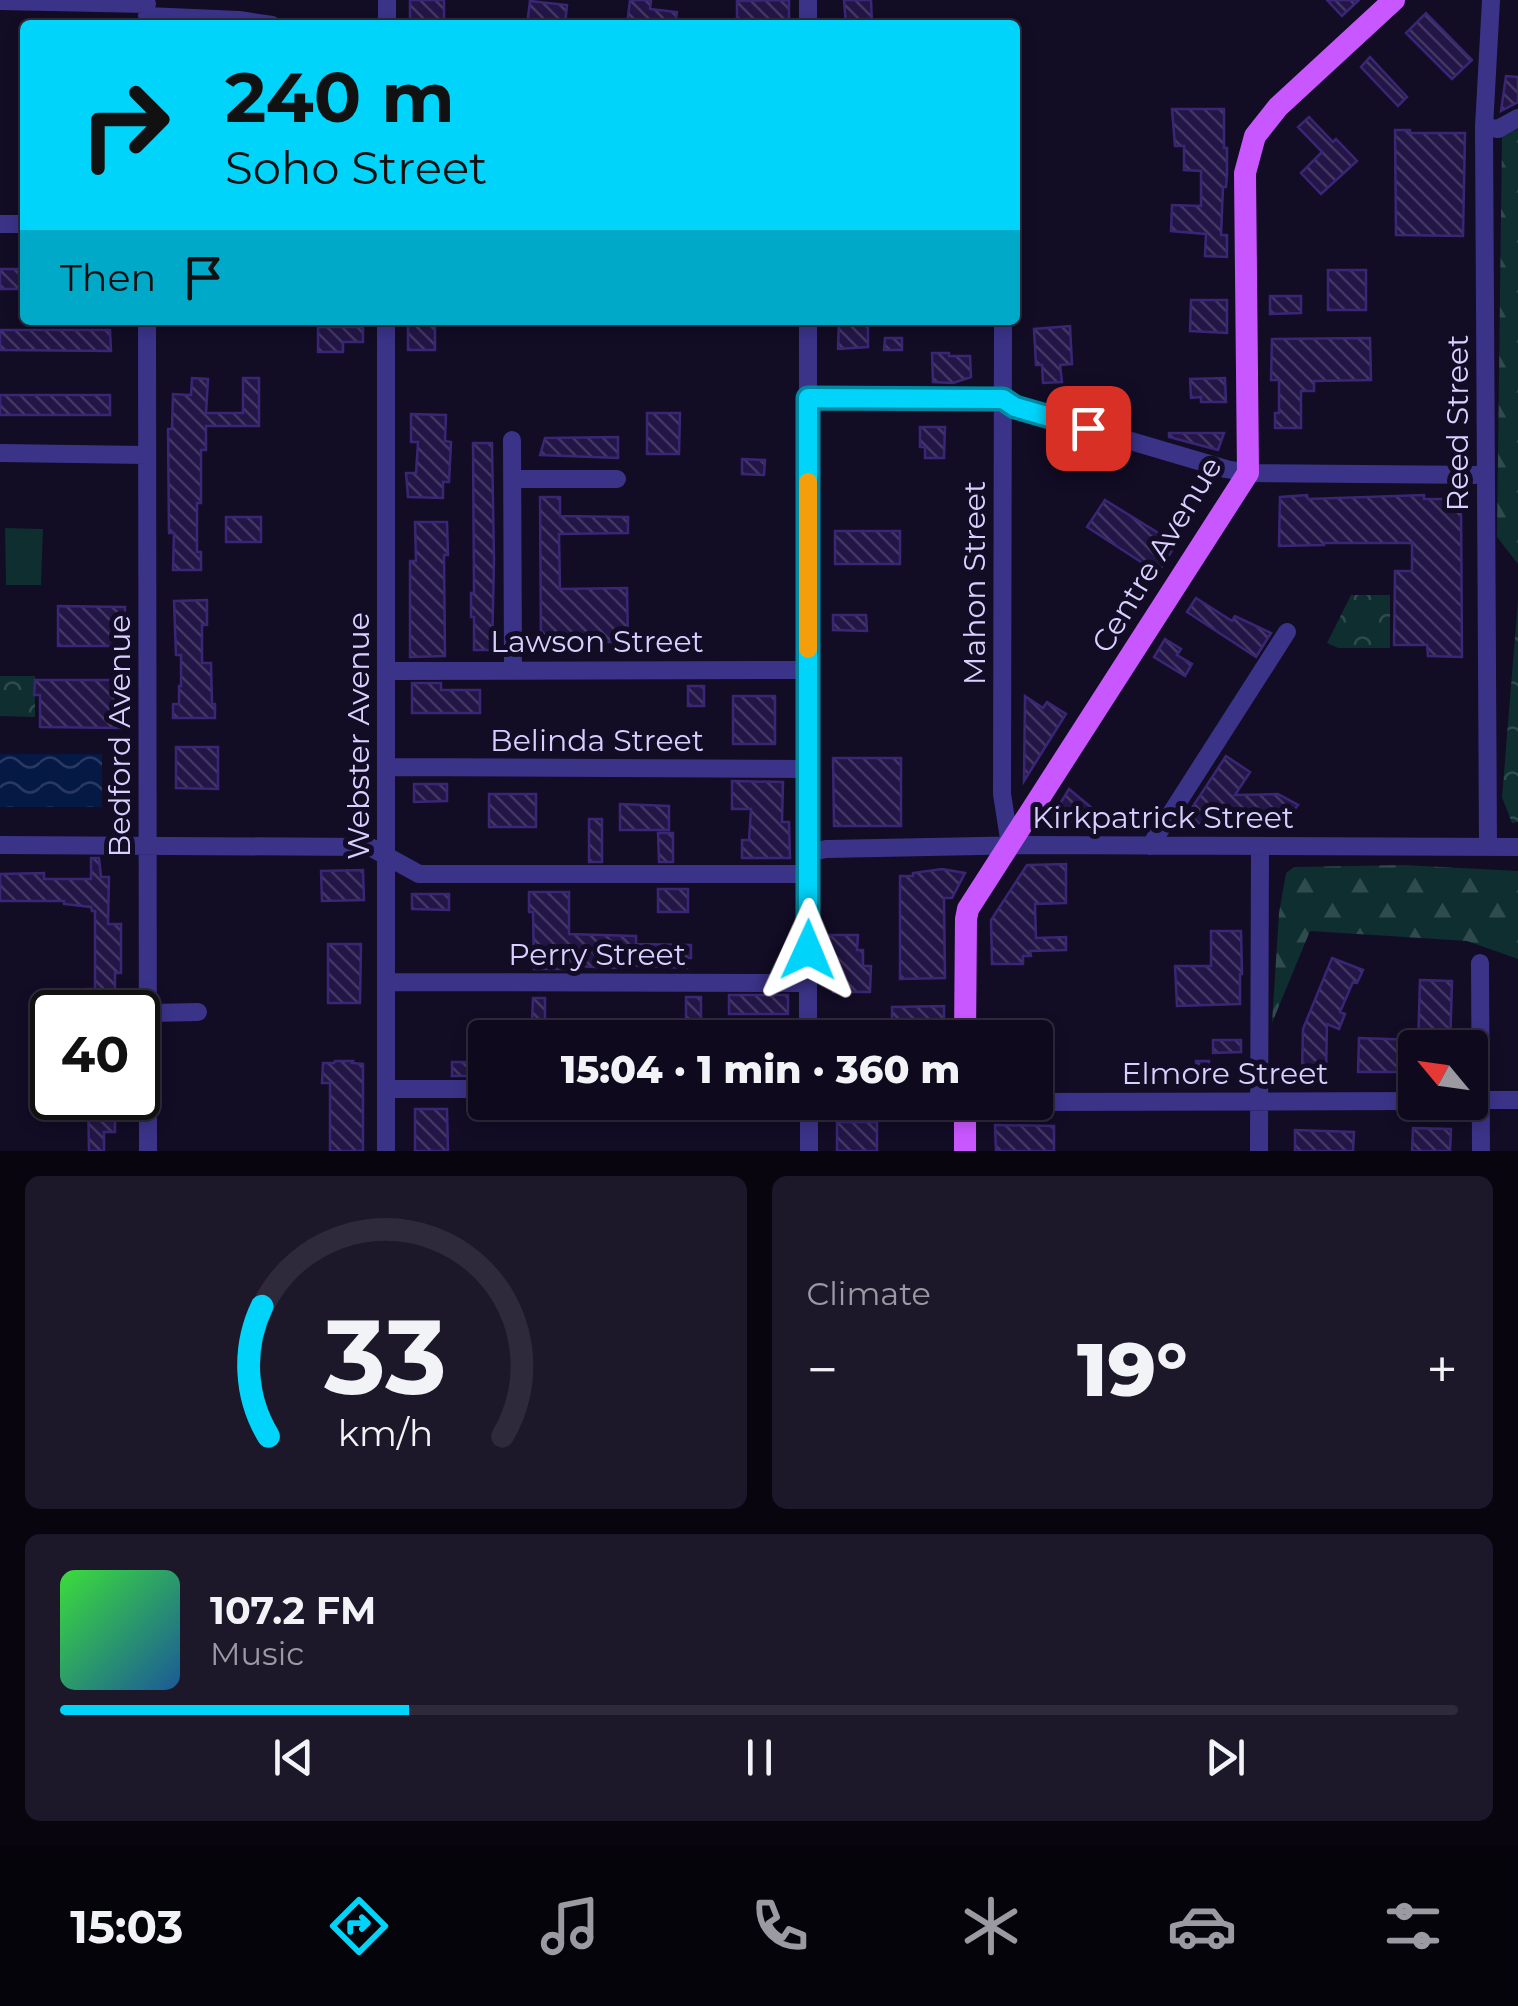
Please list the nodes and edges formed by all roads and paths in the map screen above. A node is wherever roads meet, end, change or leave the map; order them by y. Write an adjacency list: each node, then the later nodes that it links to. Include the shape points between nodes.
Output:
1 (1394, 0): 17 (main road, Centre Avenue, via 1255,136 1245,173)
2 (1491, 0): 7 (street, Reed Street)
3 (0, 1): 4 (street)
4 (147, 11): 5 (street)
5 (240, 20)
6 (1518, 118): 7 (street, via 1498,129)
7 (1484, 127): 18 (street, Reed Street)
8 (148, 325): 16 (street, Bedford Avenue)
9 (386, 325): 24 (street, Webster Avenue)
10 (808, 325): 12 (street)
11 (1003, 325): 13 (street, Mahon Street)
12 (808, 398): 13 (street); 23 (street)
13 (1003, 399): 17 (street); 28 (street, Mahon Street, via 1002,794)
14 (512, 440): 20 (street)
15 (0, 453): 16 (street)
16 (147, 454): 29 (street, Bedford Avenue)
17 (1248, 473): 18 (street); 28 (main road, Centre Avenue)
18 (1486, 475): 32 (street, Reed Street)
19 (617, 479): 20 (street)
20 (512, 480): 22 (street)
21 (1288, 632): 30 (street)
22 (514, 669): 23 (street, Lawson Street); 24 (street, Lawson Street)
23 (808, 670): 26 (street)
24 (386, 671): 25 (street, Webster Avenue)
25 (386, 767): 26 (street, Belinda Street); 35 (street, Webster Avenue)
26 (808, 769): 34 (street)
27 (0, 845): 29 (street)
28 (1010, 845): 30 (street, Kirkpatrick Street); 34 (street, Kirkpatrick Street); 44 (main road, Centre Avenue, via 967,914)
29 (147, 846): 35 (street, via 370,847); 40 (street, Bedford Avenue)
30 (1150, 846): 31 (street, Kirkpatrick Street)
31 (1260, 846): 32 (street, Kirkpatrick Street); 50 (street)
32 (1488, 846): 33 (street, Kirkpatrick Street)
33 (1518, 847)
34 (808, 853): 36 (street)
35 (386, 857): 36 (street, via 419,874); 38 (street, Webster Avenue)
36 (808, 874): 39 (street)
37 (1480, 963): 45 (street)
38 (386, 982): 39 (street, Perry Street); 46 (street, Webster Avenue)
39 (808, 983): 43 (street)
40 (148, 990)
41 (198, 1012): 42 (street)
42 (160, 1013)
43 (808, 1020)
44 (965, 1020)
45 (1478, 1030)
46 (386, 1089): 47 (street); 58 (street, Webster Avenue)
47 (468, 1089)
48 (1488, 1100): 49 (street)
49 (1518, 1100)
50 (1259, 1101): 51 (street, Elmore Street); 52 (street, Elmore Street); 61 (street)
51 (1398, 1101)
52 (1053, 1102)
53 (148, 1120): 57 (street, Bedford Avenue)
54 (809, 1120): 59 (street)
55 (969, 1120): 60 (main road)
56 (1477, 1120): 62 (street)
57 (148, 1151)
58 (386, 1151)
59 (809, 1151)
60 (965, 1151)
61 (1259, 1151)
62 (1480, 1151)

